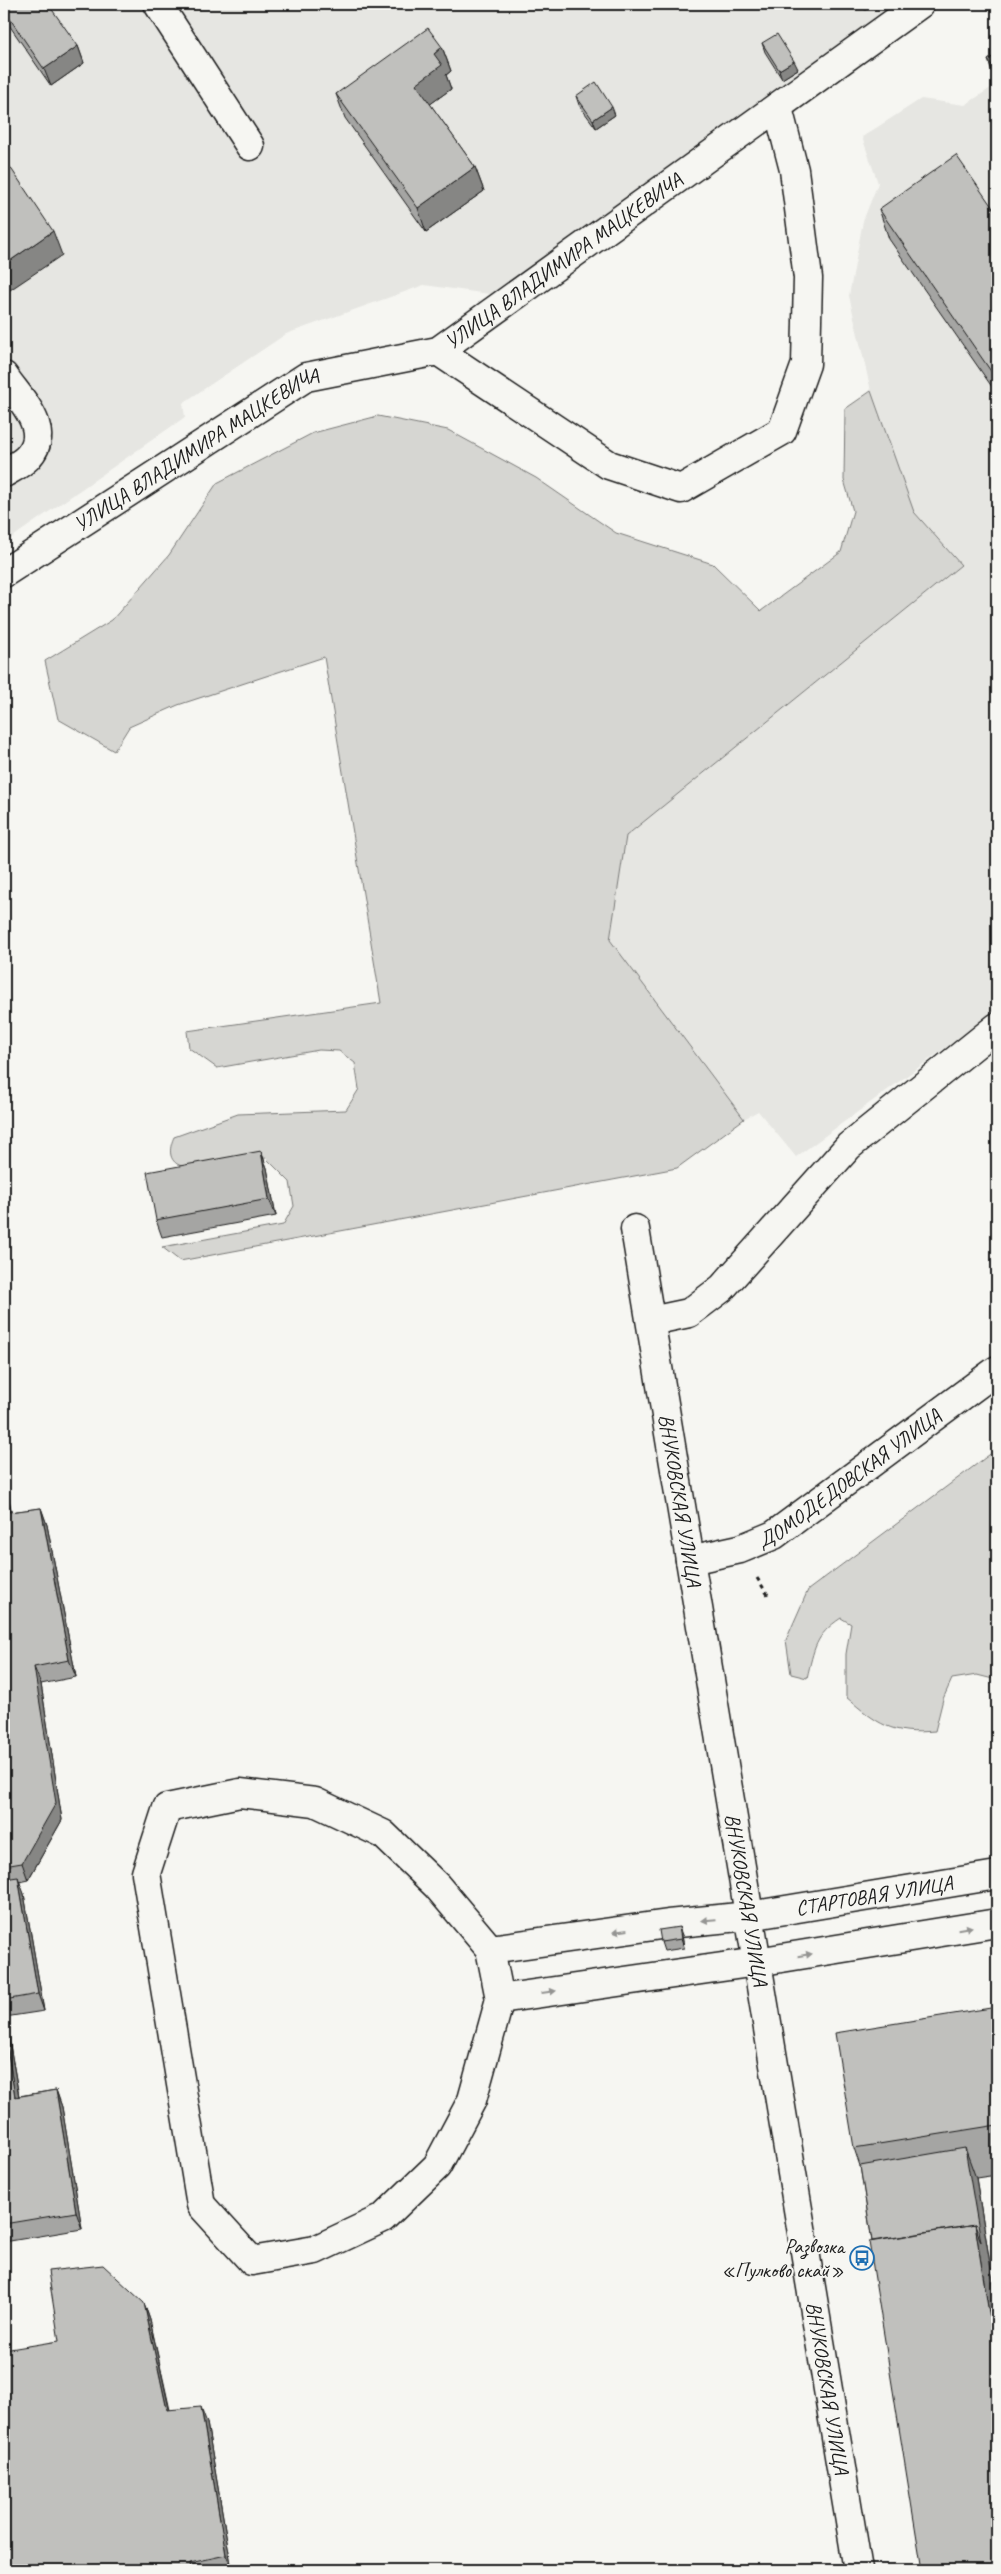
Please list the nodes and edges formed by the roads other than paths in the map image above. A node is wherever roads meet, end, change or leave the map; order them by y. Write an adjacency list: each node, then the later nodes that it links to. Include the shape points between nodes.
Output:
1 (158, 4): 4 (street)
2 (920, 4): 3 (street, УЛИЦА ВЛАДИМИРА МАЦКЕВИЧА)
3 (778, 108): 5 (street, УЛИЦА ВЛАДИМИРА МАЦКЕВИЧА); 5 (street, via 794,170 808,278 806,364 782,431 681,489 609,465)
4 (250, 146)
5 (438, 350): 8 (street, УЛИЦА ВЛАДИМИРА МАЦКЕВИЧА, via 306,376)
6 (4, 376): 7 (street, via 37,422 38,440 27,458)
7 (4, 473)
8 (4, 573)
9 (997, 1028): 11 (street, via 849,1146 722,1288 689,1313)
10 (635, 1229): 11 (street, ВНУКОВСКАЯ УЛИЦА)
11 (651, 1321): 13 (street, ВНУКОВСКАЯ УЛИЦА)
12 (997, 1370): 13 (street, ДОМОДЕДОВСКАЯ УЛИЦА, via 774,1536 740,1549)
13 (690, 1560): 15 (street, ВНУКОВСКАЯ УЛИЦА)
14 (997, 1875): 15 (street, СТАРТОВАЯ УЛИЦА)
15 (749, 1916): 17 (street, СТАРТОВАЯ УЛИЦА, one-way to 17); 18 (street, ВНУКОВСКАЯ УЛИЦА)
16 (997, 1923): 18 (street, one-way to 16)
17 (490, 1949): 19 (street); 19 (street, via 437,1886 383,1834 315,1802 240,1793 167,1808 146,1873 201,2206 252,2261 315,2250 383,2218 437,2166 472,2100)
18 (757, 1962): 19 (street, one-way to 18); 20 (street, ВНУКОВСКАЯ УЛИЦА)
19 (500, 1998)
20 (858, 2570)

